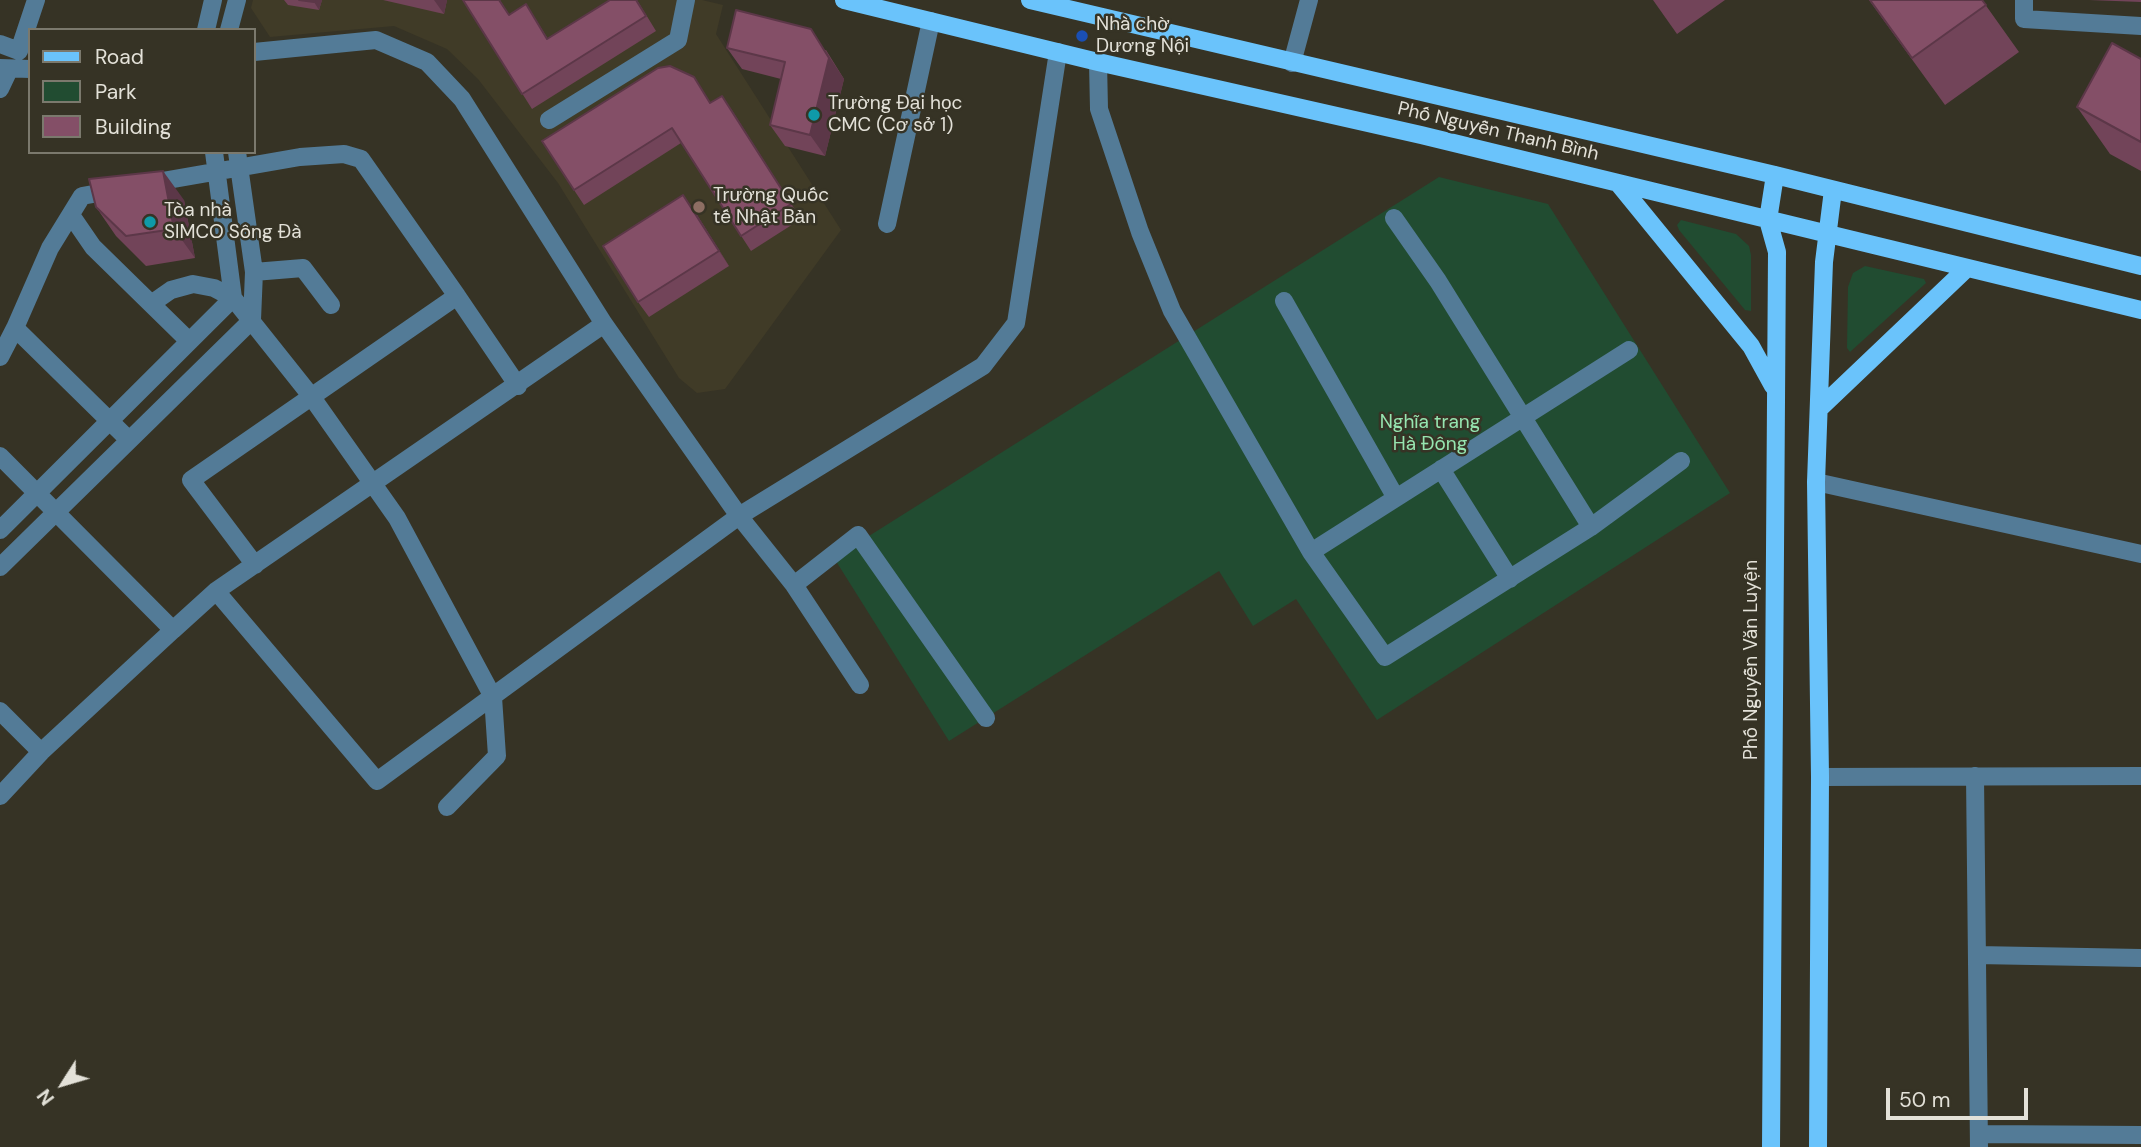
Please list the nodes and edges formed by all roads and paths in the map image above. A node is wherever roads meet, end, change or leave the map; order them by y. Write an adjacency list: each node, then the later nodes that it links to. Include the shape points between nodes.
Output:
1 (36, 0): 13 (street, via 19,51)
2 (213, 0): 11 (street)
3 (237, 0): 12 (street)
4 (686, 0): 21 (street, via 678,40)
5 (844, 0): 9 (main road, Phố Nguyễn Thanh Bình)
6 (1030, 0): 17 (main road, Phố Nguyễn Thanh Bình)
7 (1309, 0): 17 (street)
8 (2024, 0): 10 (street, via 2024,19)
9 (931, 21): 15 (main road, Phố Nguyễn Thanh Bình); 30 (street)
10 (2141, 26)
11 (206, 28)
12 (230, 28)
13 (0, 44)
14 (256, 52): 42 (street, via 376,40 427,62 462,99)
15 (1058, 52): 16 (main road, Phố Nguyễn Thanh Bình); 62 (street, via 1016,323 983,366)
16 (1098, 62): 25 (main road, Phố Nguyễn Thanh Bình); 65 (street, via 1099,109 1172,311)
17 (1292, 62): 24 (main road, Phố Nguyễn Thanh Bình)
18 (4, 69): 19 (street); 20 (street)
19 (28, 69)
20 (0, 89)
21 (549, 120)
22 (238, 159): 23 (street); 34 (street); 35 (street, via 344,154 360,159)
23 (215, 161): 27 (street, via 82,196); 36 (street)
24 (1775, 175): 26 (main road, Phố Nguyễn Thanh Bình); 29 (main road, Phố Nguyễn Văn Luyện)
25 (1618, 183): 29 (main road, Phố Nguyễn Thanh Bình); 48 (main road, via 1751,346)
26 (1833, 190): 31 (main road); 32 (main road, Phố Nguyễn Thanh Bình)
27 (71, 215): 38 (street, via 93,247); 43 (street, via 50,248)
28 (1394, 218): 51 (street)
29 (1768, 220): 31 (main road, Phố Nguyễn Thanh Bình); 48 (main road, Phố Nguyễn Văn Luyện, via 1777,252)
30 (887, 224)
31 (1826, 236): 33 (main road, Phố Nguyễn Thanh Bình); 50 (main road)
32 (2141, 267)
33 (1965, 270): 40 (main road, Phố Nguyễn Thanh Bình); 50 (main road)
34 (254, 272): 39 (street, via 303,268); 41 (street)
35 (457, 296): 47 (street); 49 (street)
36 (233, 298): 38 (street, via 193,284 171,290); 41 (street); 44 (street)
37 (1284, 301): 60 (street)
38 (151, 304): 44 (street)
39 (331, 305)
40 (2141, 310)
41 (252, 320): 49 (street); 53 (street)
42 (604, 324): 47 (street); 62 (street)
43 (15, 328): 46 (street); 52 (street)
44 (189, 341): 52 (street)
45 (1629, 350): 51 (street)
46 (0, 357)
47 (519, 386): 58 (street)
48 (1775, 388): 87 (main road, Phố Nguyễn Văn Luyện)
49 (311, 396): 58 (street); 67 (street, via 191,480)
50 (1819, 409): 57 (main road)
51 (1522, 417): 56 (street); 63 (street)
52 (110, 422): 53 (street); 59 (street)
53 (129, 440): 61 (street)
54 (0, 456): 59 (street)
55 (1681, 461): 63 (street)
56 (1441, 469): 60 (street); 69 (street)
57 (1816, 482): 66 (street); 80 (main road)
58 (374, 485): 67 (street); 74 (street, via 397,518)
59 (39, 493): 61 (street); 64 (street)
60 (1396, 498): 65 (street)
61 (58, 511): 68 (street); 72 (street)
62 (739, 516): 70 (street); 74 (street)
63 (1591, 527): 69 (street)
64 (0, 530)
65 (1311, 552): 69 (street, via 1385,657)
66 (2141, 554)
67 (255, 565): 71 (street)
68 (0, 568)
69 (1510, 579)
70 (794, 585): 73 (street); 76 (street, via 858,534)
71 (216, 591): 72 (street); 74 (street, via 377,781)
72 (173, 630): 77 (street)
73 (860, 685)
74 (493, 697): 82 (street, via 497,756)
75 (0, 711): 77 (street)
76 (986, 718)
77 (41, 751): 81 (street)
78 (1975, 776): 79 (street); 80 (street); 83 (street)
79 (2141, 776)
80 (1820, 777): 88 (main road)
81 (0, 796)
82 (447, 807)
83 (1977, 955): 84 (street); 86 (street)
84 (2141, 958)
85 (2141, 1135): 86 (street)
86 (1979, 1141)
87 (1771, 1147)
88 (1818, 1147)

